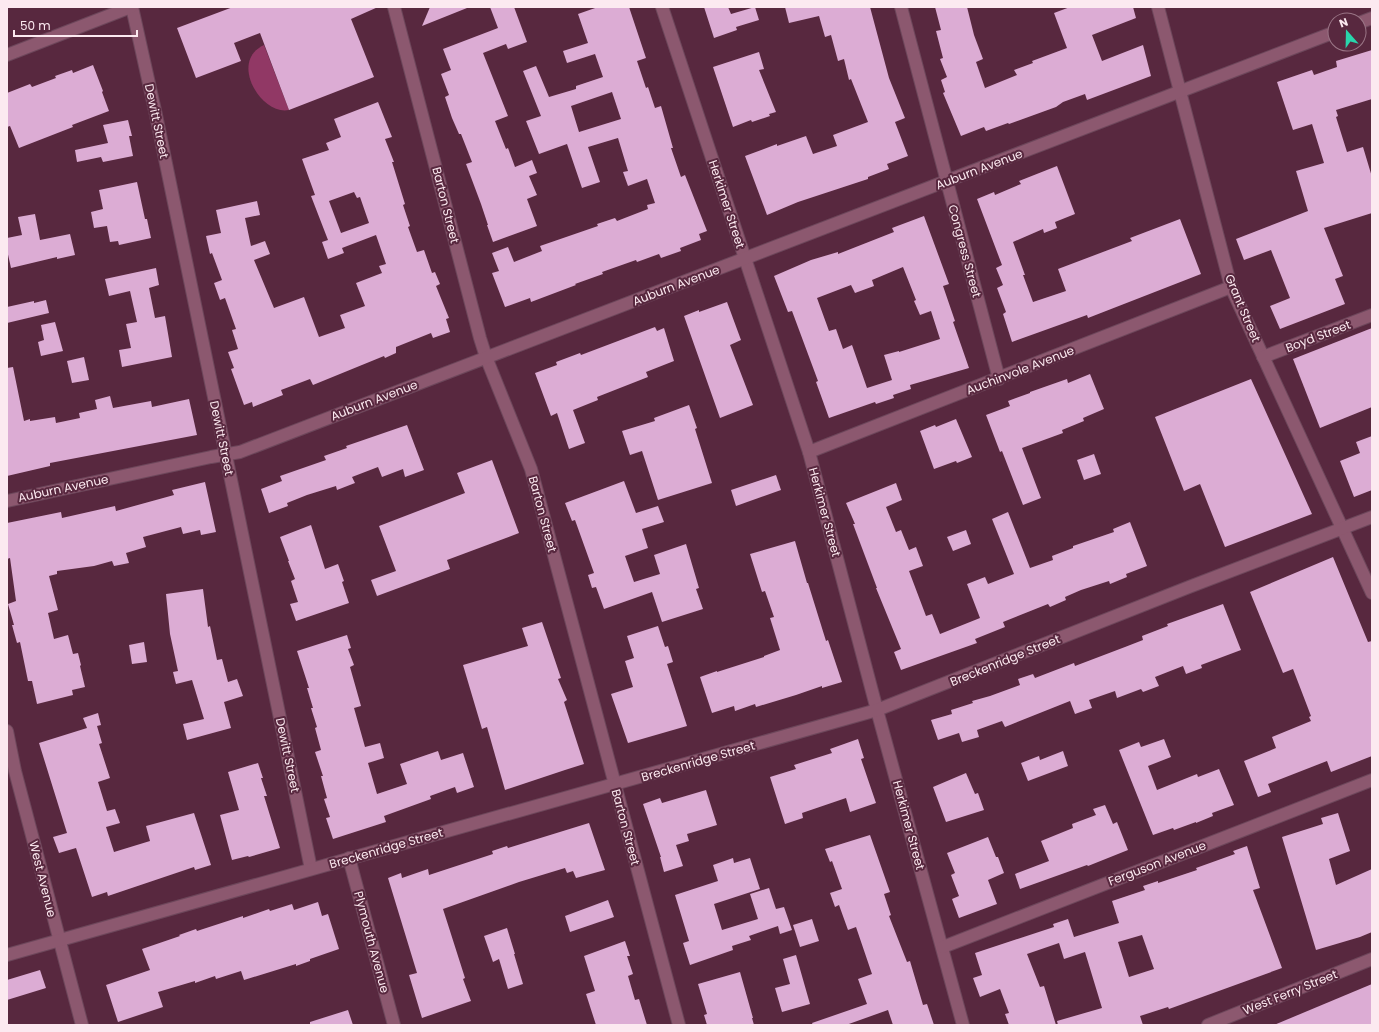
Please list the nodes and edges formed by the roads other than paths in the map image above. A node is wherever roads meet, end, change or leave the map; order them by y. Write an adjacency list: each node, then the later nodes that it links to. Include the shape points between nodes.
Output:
1 (132, 7): 7 (street); 17 (street, Dewitt Street)
2 (394, 7): 13 (street, Barton Street)
3 (662, 7): 10 (street, Herkimer Street)
4 (901, 7): 9 (street, Congress Street)
5 (1158, 7): 8 (street, Grant Street)
6 (1327, 35): 8 (street, Auburn Avenue)
7 (7, 55)
8 (1180, 91): 9 (street, Auburn Avenue); 11 (street, Grant Street)
9 (947, 181): 10 (street, Auburn Avenue); 15 (street, Congress Street)
10 (745, 258): 13 (street, Auburn Avenue); 16 (street, Herkimer Street)
11 (1231, 287): 14 (street, Grant Street); 15 (street, Auchinvole Avenue)
12 (1372, 315): 14 (street, Boyd Street)
13 (486, 357): 17 (street, Auburn Avenue, via 240,452); 25 (street, Barton Street, via 531,469)
14 (1263, 357): 20 (street, Grant Street)
15 (999, 379): 16 (street, Auchinvole Avenue)
16 (809, 452): 22 (street, Herkimer Street)
17 (226, 454): 18 (street, Auburn Avenue); 27 (street, Dewitt Street)
18 (7, 501)
19 (1372, 517): 20 (street, Breckenridge Street)
20 (1342, 529): 21 (street, Grant Street); 22 (street, Breckenridge Street)
21 (1372, 593)
22 (877, 710): 25 (street, Breckenridge Street); 29 (street, Herkimer Street)
23 (7, 731): 28 (street, West Avenue)
24 (1372, 780): 29 (street, Ferguson Avenue)
25 (615, 784): 26 (street, Breckenridge Street); 34 (street, Barton Street)
26 (349, 858): 27 (street, Breckenridge Street); 33 (street, Plymouth Avenue)
27 (311, 869): 28 (street, Breckenridge Street)
28 (59, 940): 30 (street, Breckenridge Street); 32 (street, West Avenue)
29 (943, 947): 35 (street, Herkimer Street)
30 (7, 955)
31 (1372, 959): 36 (street, West Ferry Street)
32 (82, 1025)
33 (394, 1025)
34 (678, 1025)
35 (963, 1025)
36 (1208, 1025)

